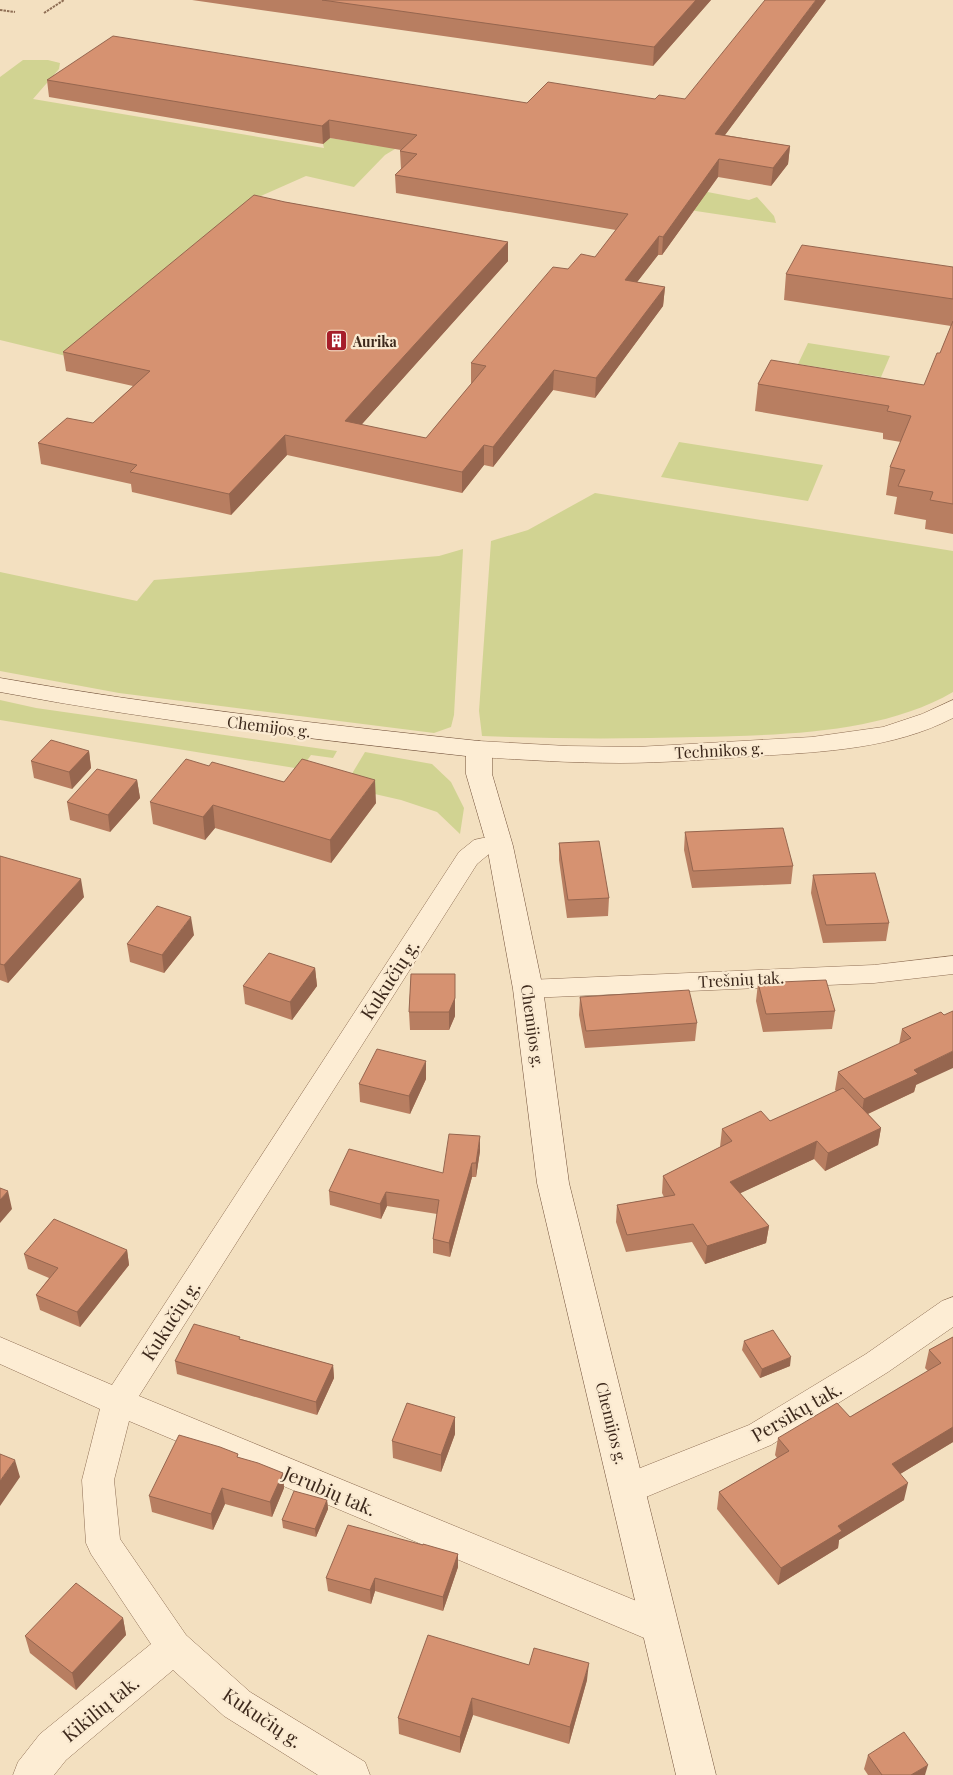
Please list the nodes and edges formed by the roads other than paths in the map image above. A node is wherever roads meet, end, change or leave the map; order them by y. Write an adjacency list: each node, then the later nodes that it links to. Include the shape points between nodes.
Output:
1 (0, 685): 3 (main road, Chemijos g., via 98,703)
2 (953, 708): 3 (main road, Technikos g., via 914,727 884,735 801,745 620,755)
3 (479, 749): 4 (main road, Chemijos g., via 479,774)
4 (500, 846): 6 (main road, Chemijos g.); 9 (street, Kukučių g., via 482,846 468,858)
5 (953, 965): 6 (street, Trešnių tak., via 874,974)
6 (528, 989): 10 (main road, Chemijos g., via 553,1184)
7 (953, 1310): 10 (street, Persikų tak., via 877,1363 760,1435)
8 (0, 1350): 9 (street, Jerubių tak.)
9 (118, 1402): 11 (street, Jerubių tak.); 12 (street, Kukučių g., via 98,1480 103,1542)
10 (627, 1488): 11 (main road, Chemijos g.)
11 (661, 1628): 15 (main road, Chemijos g.)
12 (174, 1647): 13 (street, Kikilių tak., via 53,1747); 14 (street, Kukučių g., via 237,1704)
13 (31, 1775)
14 (352, 1775)
15 (696, 1775)

